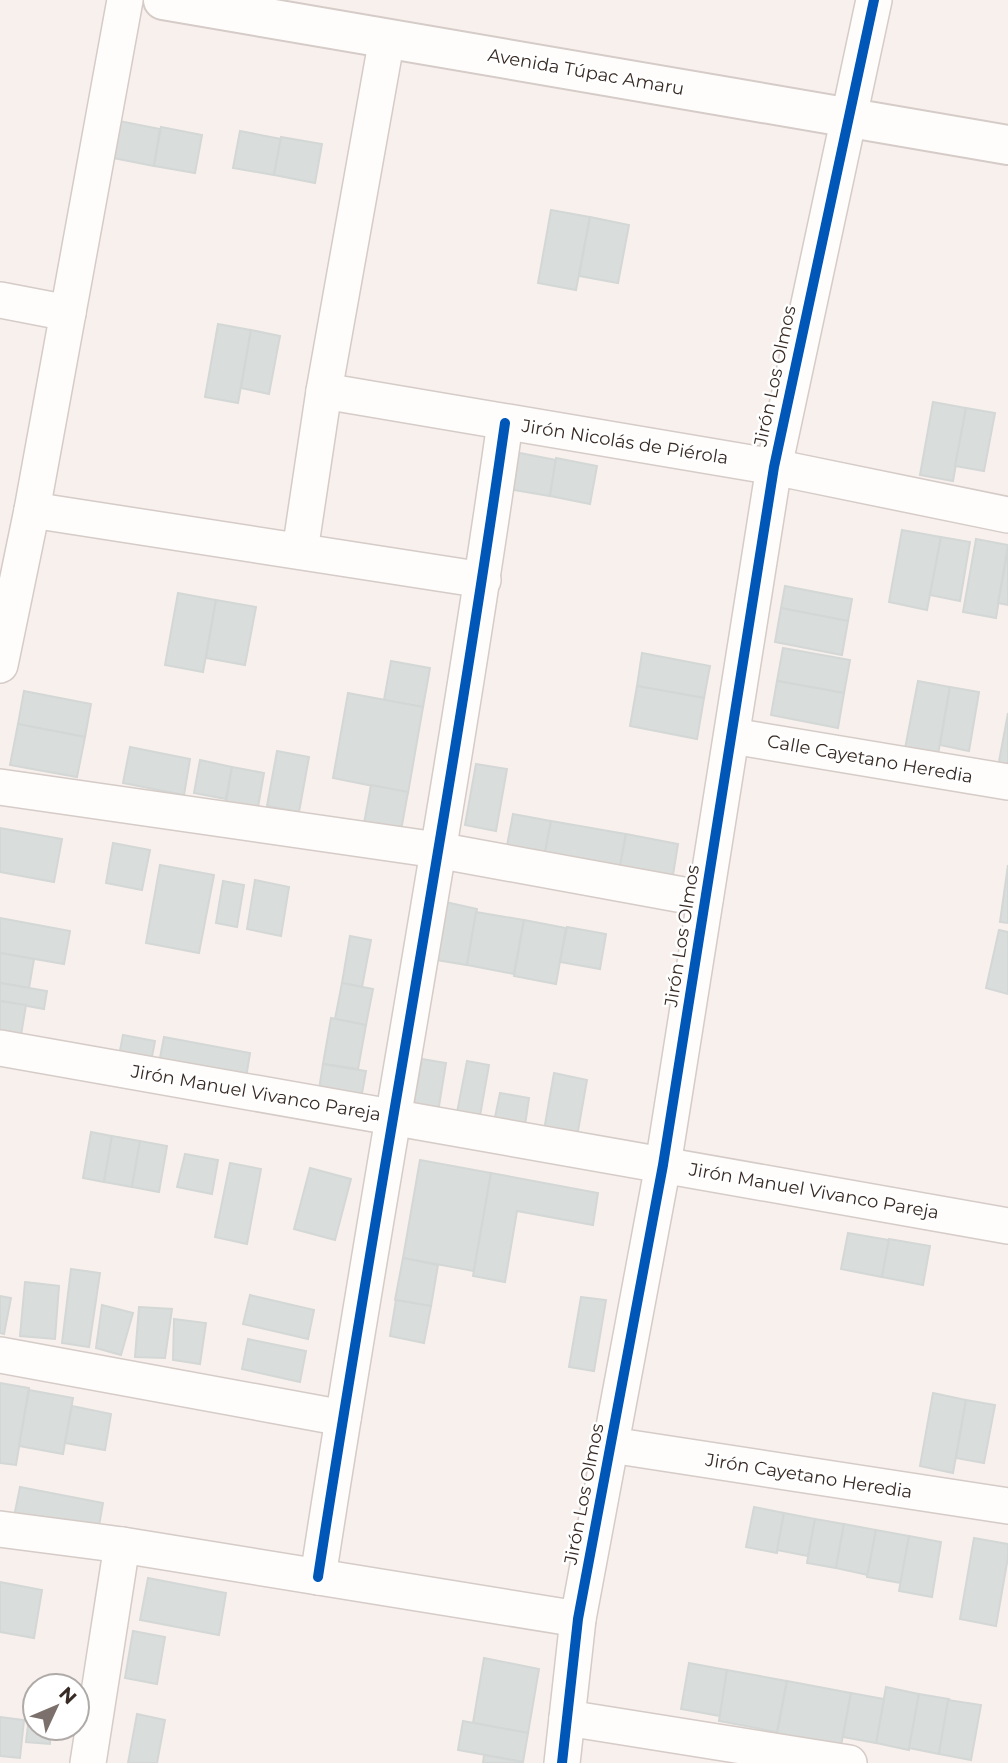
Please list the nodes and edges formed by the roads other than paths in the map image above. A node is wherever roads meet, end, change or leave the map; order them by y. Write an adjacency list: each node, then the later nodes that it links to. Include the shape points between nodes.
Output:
1 (125, 0): 9 (street)
2 (163, 0): 4 (main road, Avenida Túpac Amaru)
3 (874, 0): 6 (street, Jirón Los Olmos)
4 (290, 11): 5 (main road, Avenida Túpac Amaru)
5 (387, 38): 6 (main road, Avenida Túpac Amaru); 10 (street)
6 (848, 117): 7 (main road, Avenida Túpac Amaru); 12 (street, Jirón Los Olmos)
7 (1008, 145)
8 (0, 300): 9 (street)
9 (68, 313): 13 (street)
10 (324, 391): 11 (street, Jirón Nicolás de Piérola); 15 (street)
11 (505, 423): 12 (street, Jirón Nicolás de Piérola); 16 (street)
12 (774, 467): 14 (street, Jirón Nicolás de Piérola); 18 (street, Jirón Los Olmos)
13 (32, 510): 15 (street); 17 (street)
14 (1008, 515)
15 (300, 551): 16 (street)
16 (483, 580): 21 (street)
17 (0, 665)
18 (732, 736): 19 (street, Calle Cayetano Heredia); 22 (street, Jirón Los Olmos)
19 (1008, 782)
20 (0, 787): 21 (street)
21 (437, 850): 22 (street); 24 (street)
22 (705, 899): 25 (street, Jirón Los Olmos)
23 (0, 1048): 24 (street, Jirón Manuel Vivanco Pareja)
24 (395, 1118): 25 (street, Jirón Manuel Vivanco Pareja); 28 (street)
25 (663, 1165): 26 (street, Jirón Manuel Vivanco Pareja); 29 (street, Jirón Los Olmos)
26 (1008, 1226)
27 (0, 1355): 28 (street)
28 (342, 1418): 33 (street)
29 (611, 1445): 30 (street, Jirón Cayetano Heredia); 34 (street, Jirón Los Olmos)
30 (1008, 1506)
31 (0, 1529): 32 (street)
32 (122, 1545): 33 (street); 36 (street)
33 (318, 1577): 34 (street)
34 (578, 1619): 35 (street, Jirón Los Olmos)
35 (567, 1718): 37 (street, Jirón Los Olmos); 38 (street)
36 (88, 1763)
37 (562, 1763)
38 (849, 1763)

